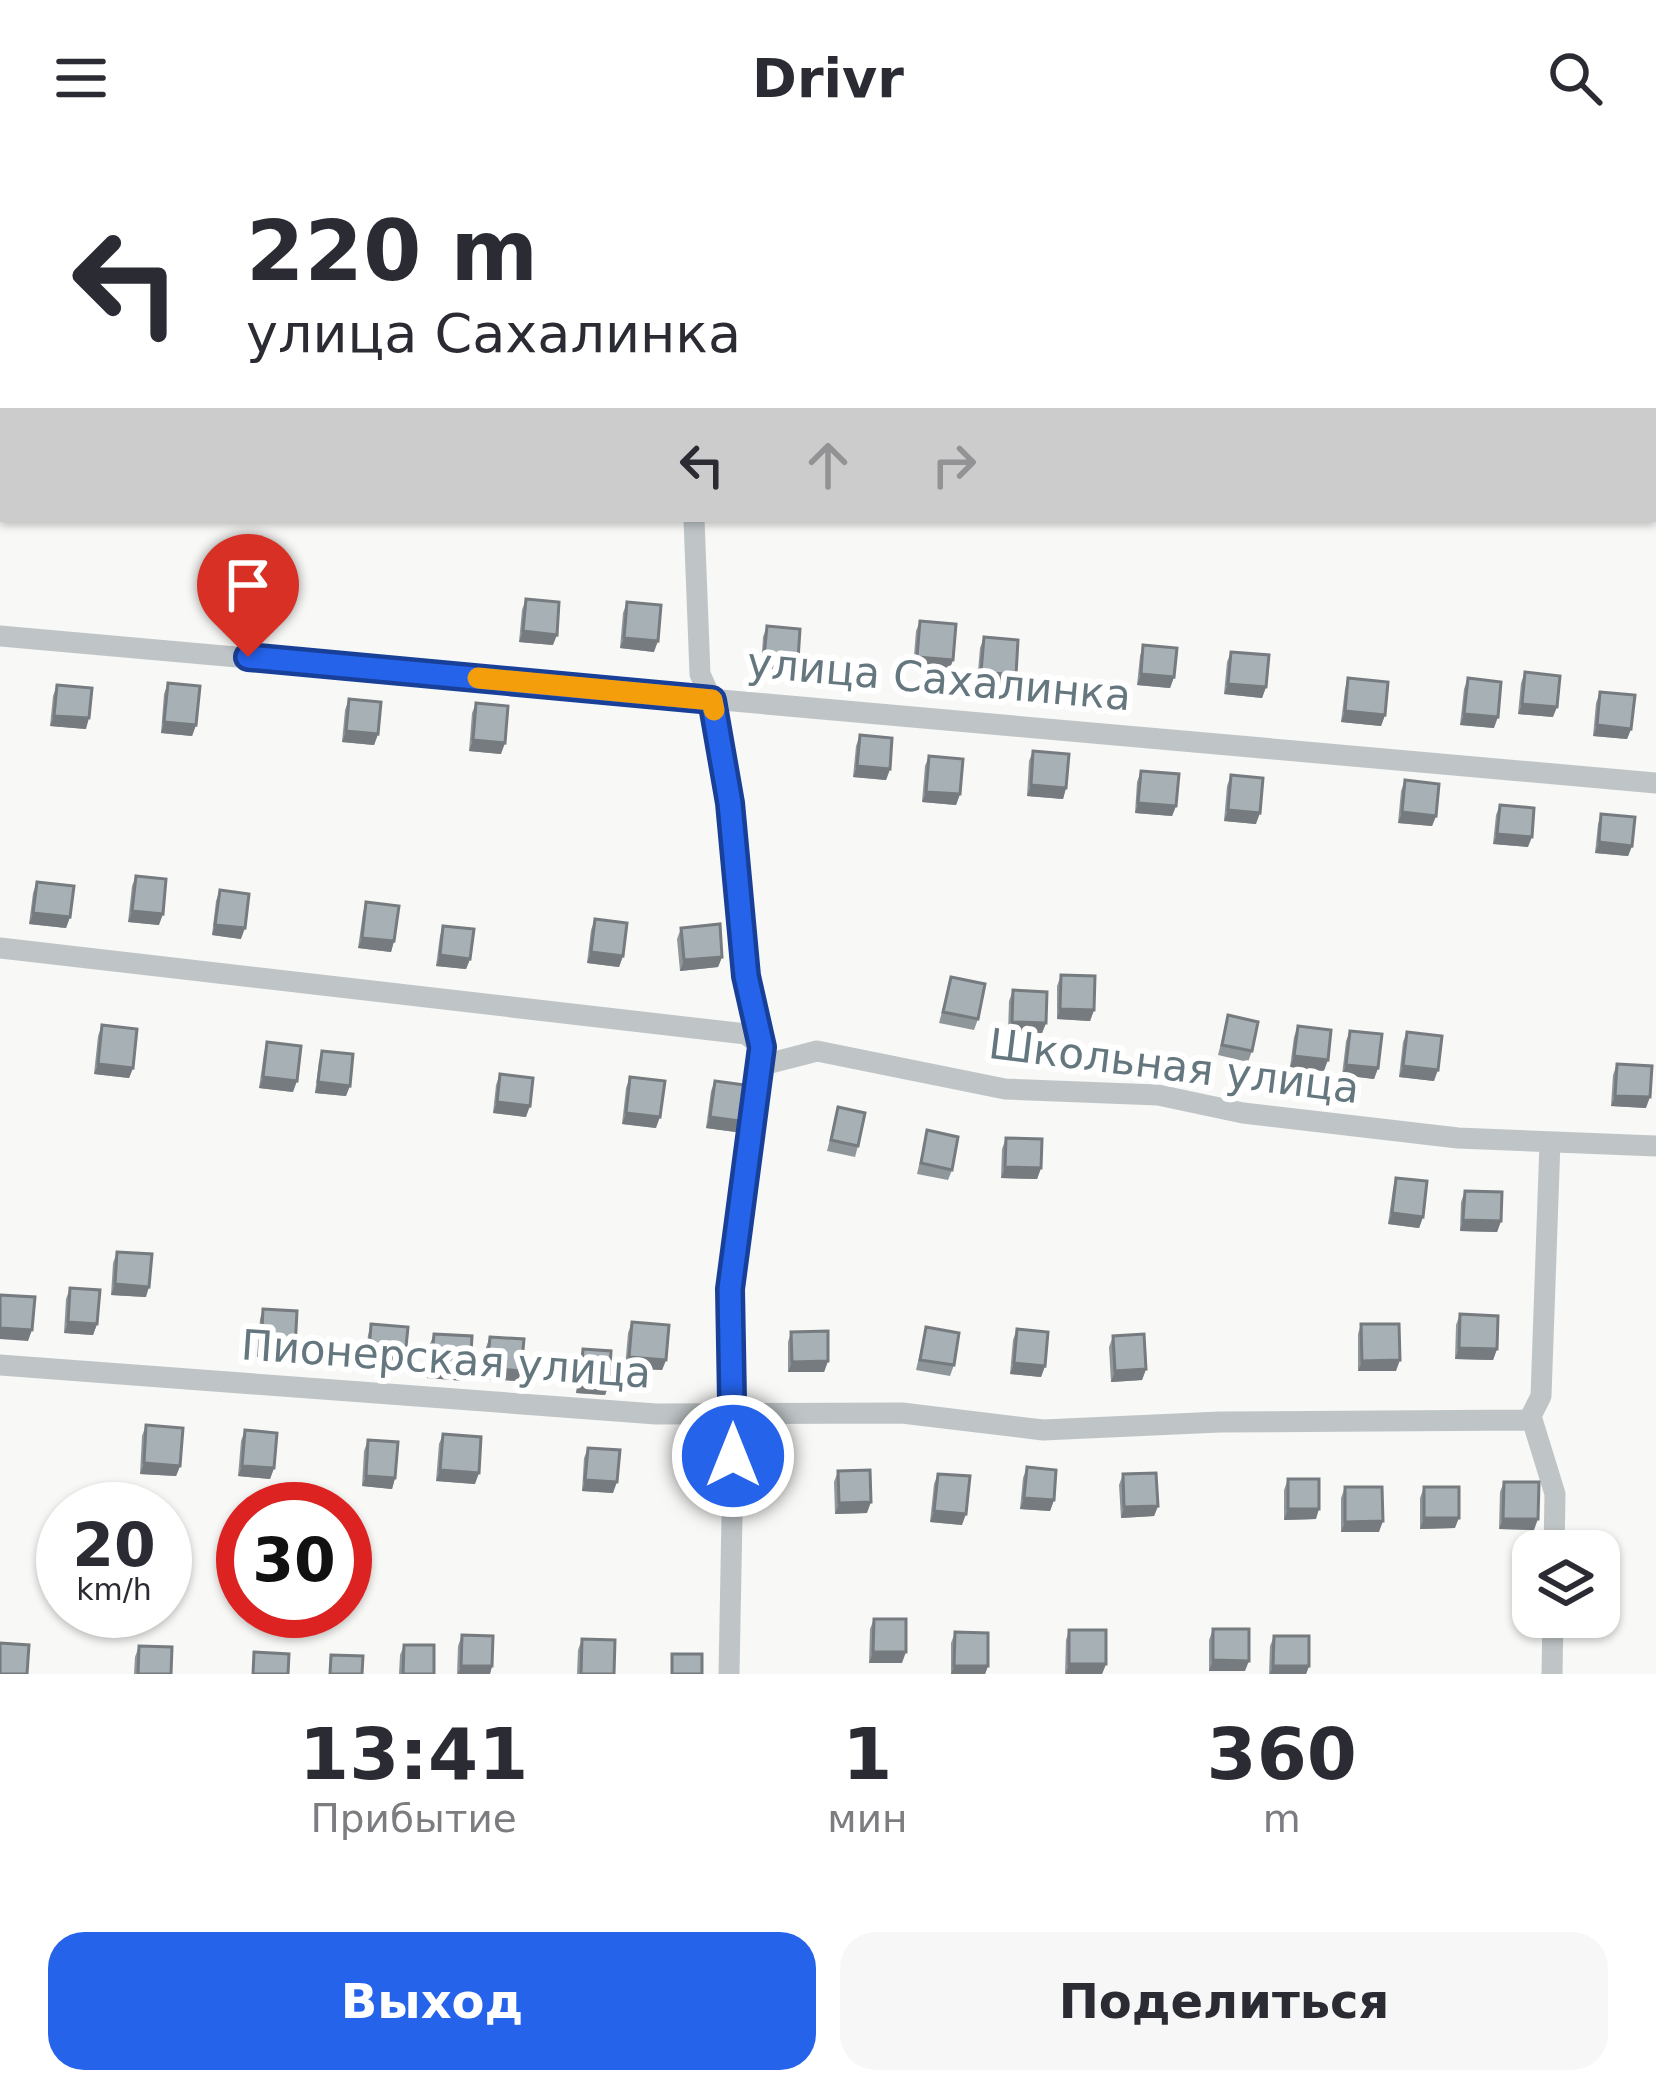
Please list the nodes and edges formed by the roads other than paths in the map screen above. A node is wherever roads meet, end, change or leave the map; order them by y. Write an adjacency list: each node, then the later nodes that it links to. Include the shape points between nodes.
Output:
1 (694, 522): 3 (street, via 700,674)
2 (0, 636): 3 (street, улица Сахалинка)
3 (712, 700): 4 (street, улица Сахалинка); 6 (street)
4 (1656, 783)
5 (0, 948): 6 (street, via 746,1034)
6 (761, 1056): 7 (street, Школьная улица, via 817,1051 1005,1089 1158,1095 1243,1113); 10 (street, via 730,1289)
7 (1550, 1142): 8 (street, Школьная улица); 11 (street, via 1541,1396)
8 (1656, 1147)
9 (0, 1365): 10 (street, Пионерская улица, via 656,1414)
10 (734, 1412): 11 (street, Пионерская улица, via 902,1413 1042,1430); 14 (street)
11 (1532, 1420): 12 (street, via 1556,1494)
12 (1555, 1530)
13 (1553, 1638): 15 (street)
14 (729, 1674)
15 (1552, 1674)

